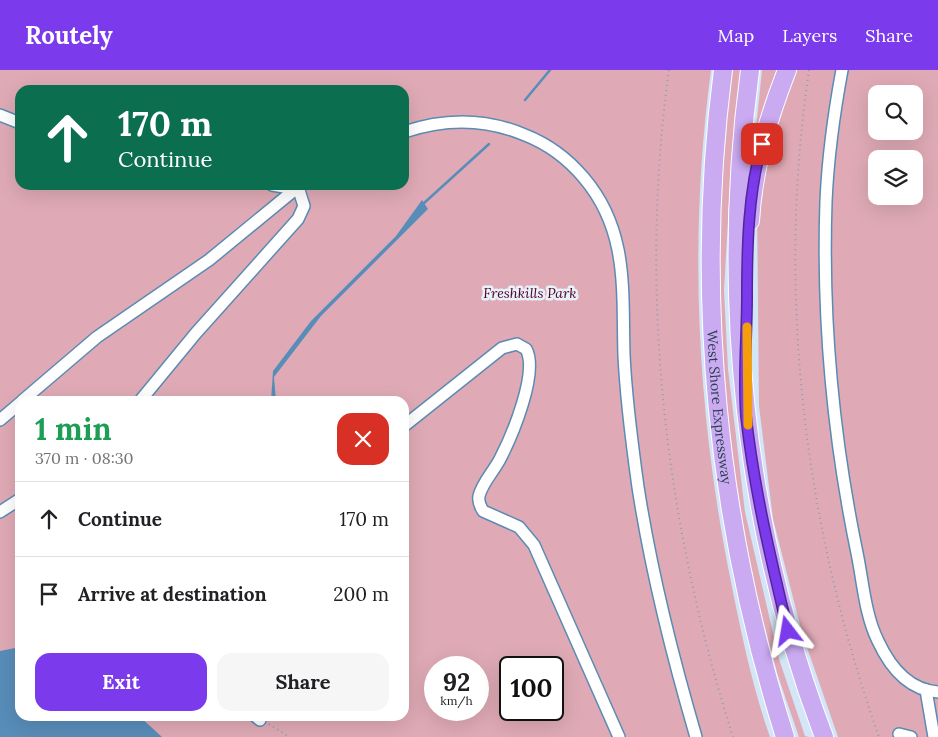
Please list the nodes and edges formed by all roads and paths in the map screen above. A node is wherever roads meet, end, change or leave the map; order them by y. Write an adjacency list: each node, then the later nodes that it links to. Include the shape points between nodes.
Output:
1 (669, 70): 26 (path, via 656,274 666,428 684,540 715,679)
2 (723, 70): 27 (highway, West Shore Expressway, via 712,190 712,335 718,416 740,561 756,634)
3 (750, 70): 15 (highway, West Shore Expressway, via 744,113 738,270)
4 (787, 70): 15 (highway, via 757,162 751,207)
5 (809, 70): 29 (path, via 800,134 795,209 797,302 809,455 835,592)
6 (842, 70): 20 (lane, via 829,158 826,227 827,320 834,419 849,515 874,632 893,667 912,685)
7 (0, 115): 8 (lane)
8 (15, 121)
9 (409, 130): 25 (lane, via 459,121 497,125 518,132 550,147 566,159 607,210 620,261 626,384 639,489 662,610)
10 (296, 190): 12 (lane, via 209,260 97,337)
11 (302, 190): 13 (lane, via 304,206 298,218 201,326)
12 (28, 396)
13 (144, 396)
14 (15, 407): 16 (lane)
15 (746, 414): 28 (highway, West Shore Expressway, via 756,491 775,579 788,631)
16 (0, 420)
17 (409, 422): 24 (lane, via 502,348 517,344 526,349 530,368 521,405 506,446 481,491 479,501 483,511 519,527 534,545)
18 (15, 502): 19 (lane)
19 (0, 512)
20 (932, 691): 31 (lane)
21 (263, 721): 23 (path)
22 (899, 734): 30 (lane)
23 (289, 737)
24 (619, 737)
25 (696, 737)
26 (733, 737)
27 (785, 737)
28 (824, 737)
29 (879, 737)
30 (912, 737)
31 (934, 737)

